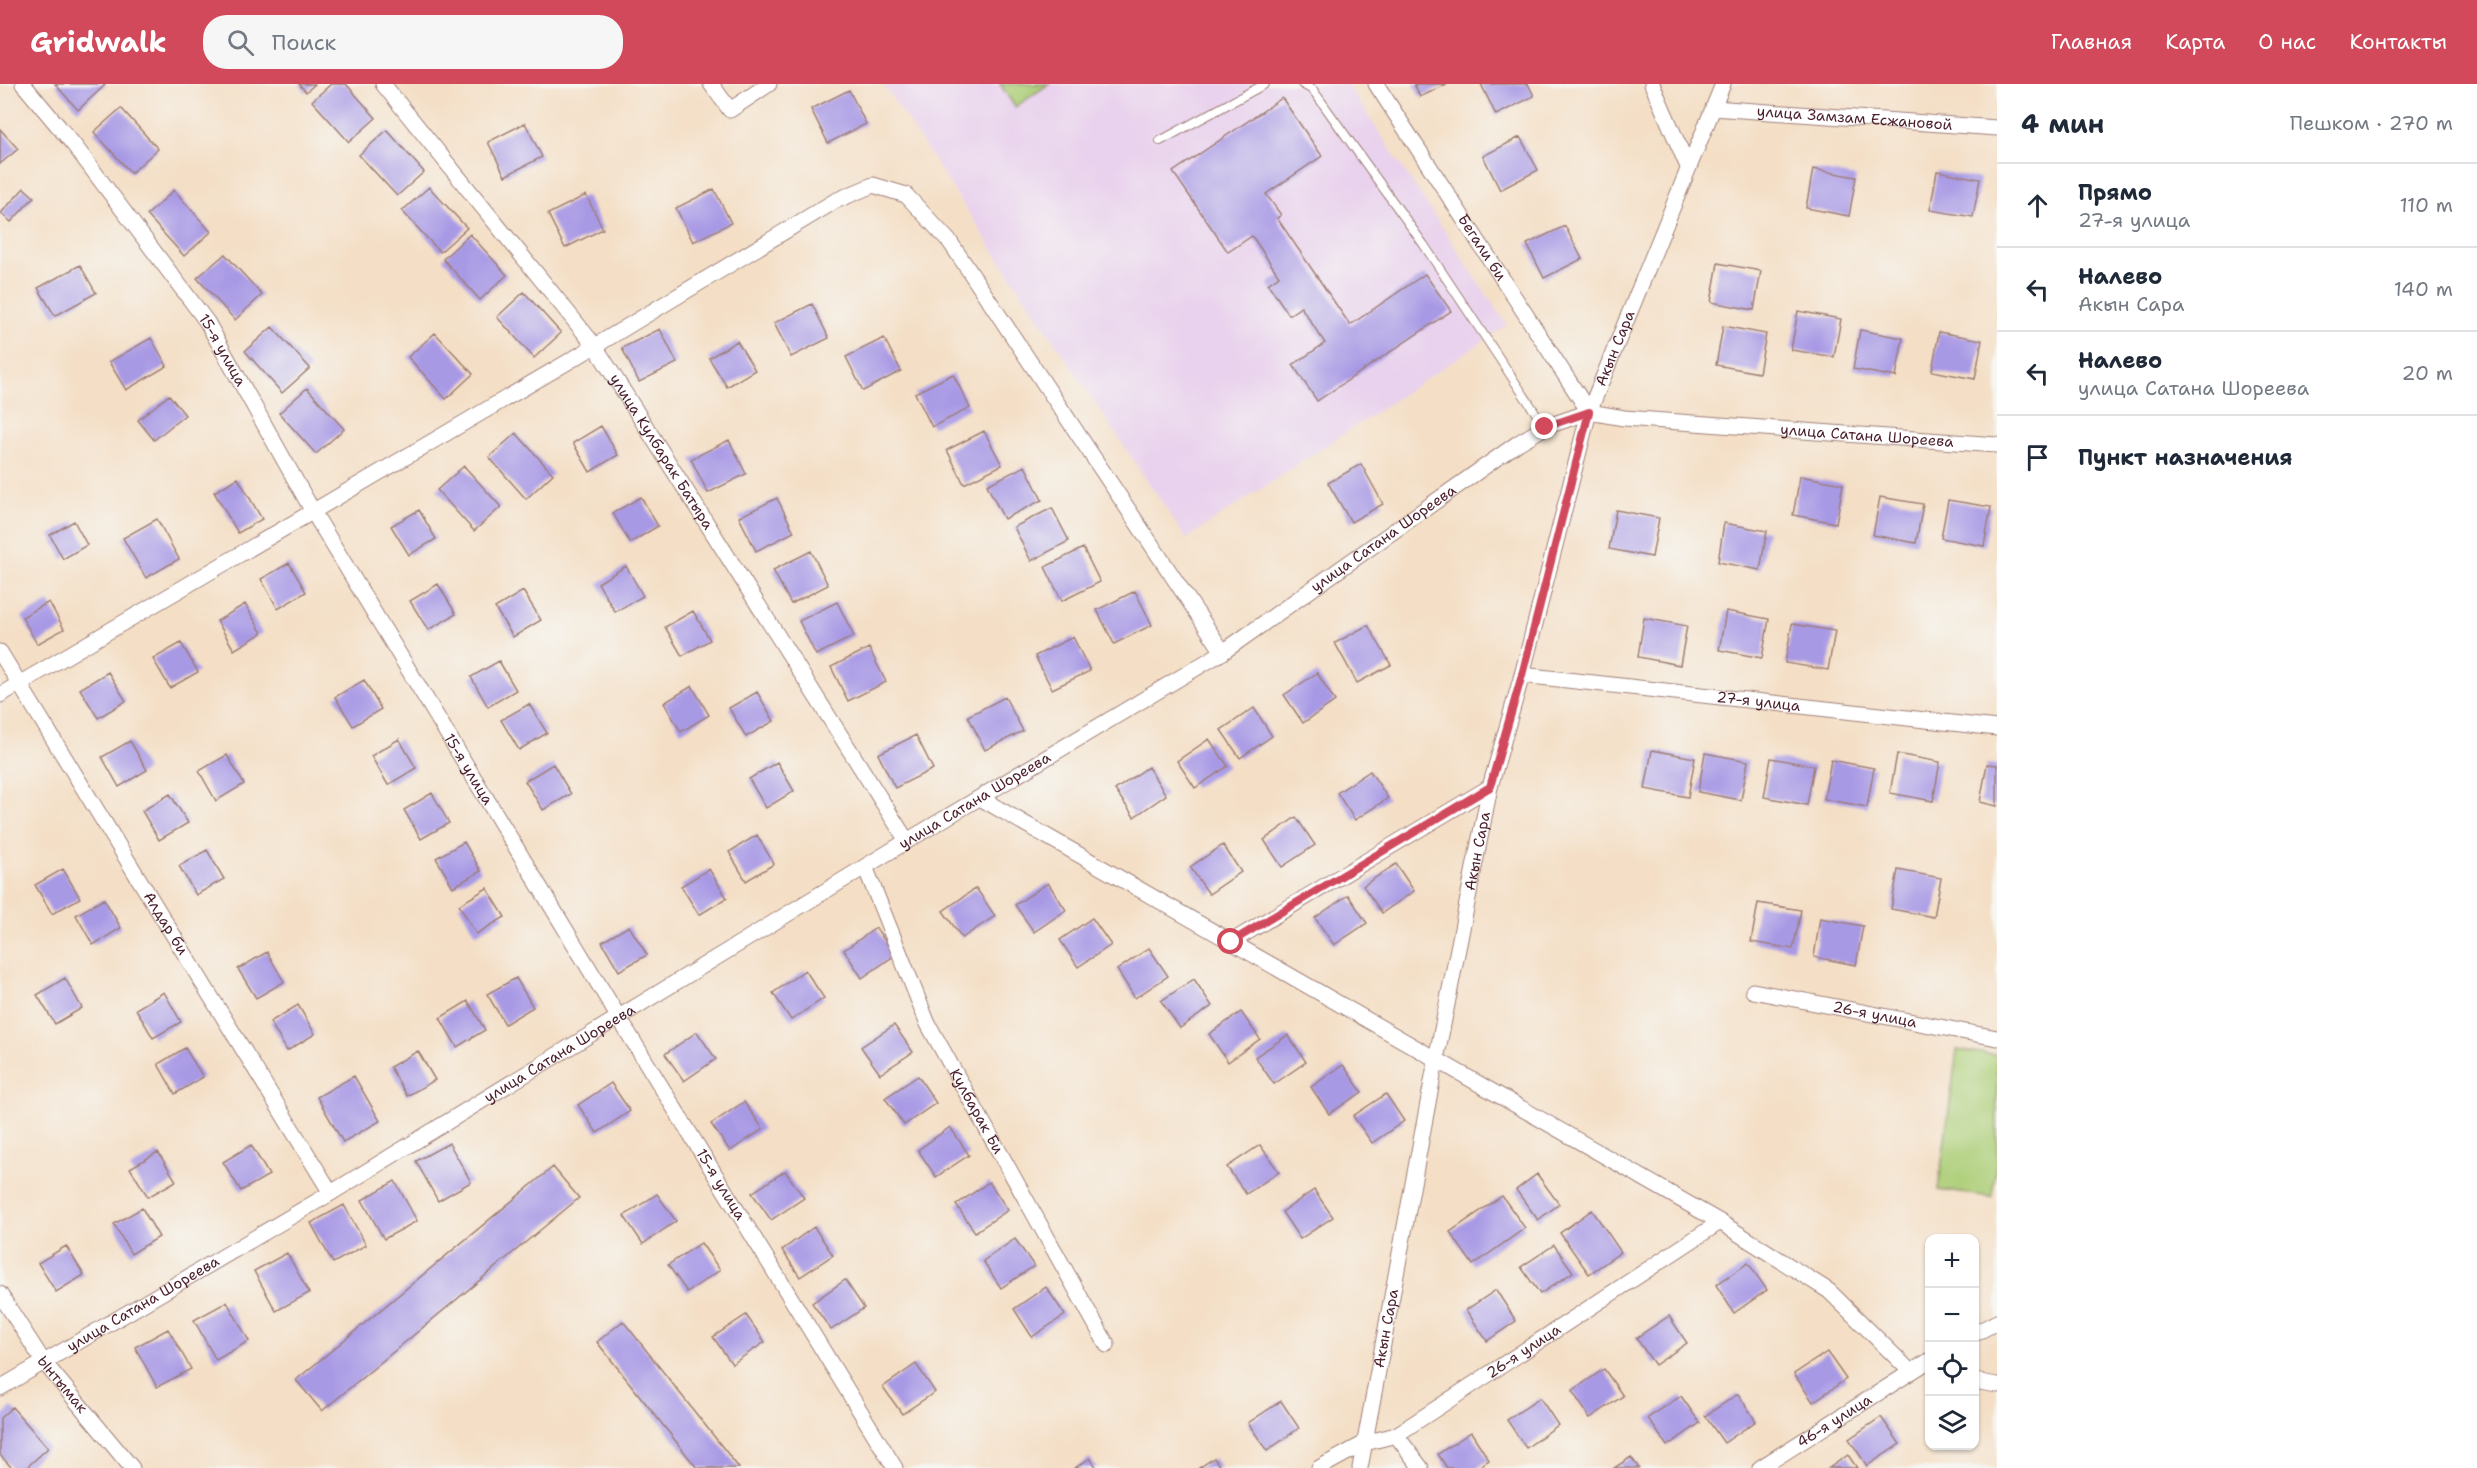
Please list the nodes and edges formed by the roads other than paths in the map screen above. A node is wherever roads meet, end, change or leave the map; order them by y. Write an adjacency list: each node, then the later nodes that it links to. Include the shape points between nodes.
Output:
1 (23, 84): 18 (street, 15-я улица, via 75,145 207,322)
2 (383, 84): 14 (street, улица Кулбарак Батыра)
3 (711, 84): 4 (street, via 730,110)
4 (769, 84)
5 (1265, 84): 12 (lane)
6 (1302, 84): 16 (lane, via 1313,90 1424,245)
7 (1376, 84): 15 (street, Бегали би)
8 (1652, 84): 13 (street)
9 (1723, 84): 10 (street, Акын Сара)
10 (1713, 108): 11 (street, улица Замзам Есжановой); 13 (street, Акын Сара)
11 (1997, 128)
12 (1160, 141)
13 (1688, 167): 15 (street, Акын Сара)
14 (595, 346): 18 (street); 20 (street, via 835,201 873,186 906,195 950,242); 27 (street, улица Кулбарак Батыра)
15 (1589, 412): 16 (street, улица Сатана Шореева); 17 (street, улица Сатана Шореева, via 1624,418); 21 (street, Акын Сара)
16 (1545, 427): 20 (street, улица Сатана Шореева)
17 (1997, 445)
18 (312, 510): 22 (street); 31 (street, 15-я улица)
19 (0, 652): 22 (street, Алдар би)
20 (1223, 652): 26 (street, улица Сатана Шореева)
21 (1522, 675): 24 (street, 27-я улица); 25 (street, Акын Сара)
22 (19, 683): 23 (street); 34 (street, Алдар би)
23 (0, 695)
24 (1997, 728)
25 (1490, 787): 29 (street); 33 (street, Акын Сара)
26 (980, 798): 27 (street, улица Сатана Шореева); 29 (street)
27 (907, 842): 28 (street, улица Сатана Шореева)
28 (866, 869): 31 (street, улица Сатана Шореева); 39 (street, Кулбарак Би, via 928,1024)
29 (1231, 942): 33 (street)
30 (1753, 990): 32 (street, 26-я улица)
31 (619, 1018): 34 (street, улица Сатана Шореева); 50 (street, 15-я улица)
32 (1997, 1038)
33 (1436, 1060): 35 (street); 48 (street, Акын Сара)
34 (331, 1193): 40 (street, улица Сатана Шореева)
35 (1720, 1222): 42 (street, via 1829,1291); 47 (street, 26-я улица)
36 (0, 1294): 40 (street, Ынтымак)
37 (1997, 1320): 38 (street)
38 (1979, 1331)
39 (1107, 1345)
40 (43, 1361): 46 (street, улица Сатана Шореева); 49 (street, Ынтымак)
41 (1925, 1362): 42 (street, 46-я улица)
42 (1910, 1371): 43 (street); 54 (street, 46-я улица)
43 (1925, 1373)
44 (1979, 1382): 45 (street)
45 (1997, 1385)
46 (0, 1388)
47 (1396, 1435): 48 (street, 26-я улица); 53 (street)
48 (1365, 1443): 51 (street, 26-я улица); 52 (street, Акын Сара)
49 (132, 1468)
50 (895, 1468)
51 (1319, 1468)
52 (1360, 1468)
53 (1421, 1468)
54 (1760, 1468)

